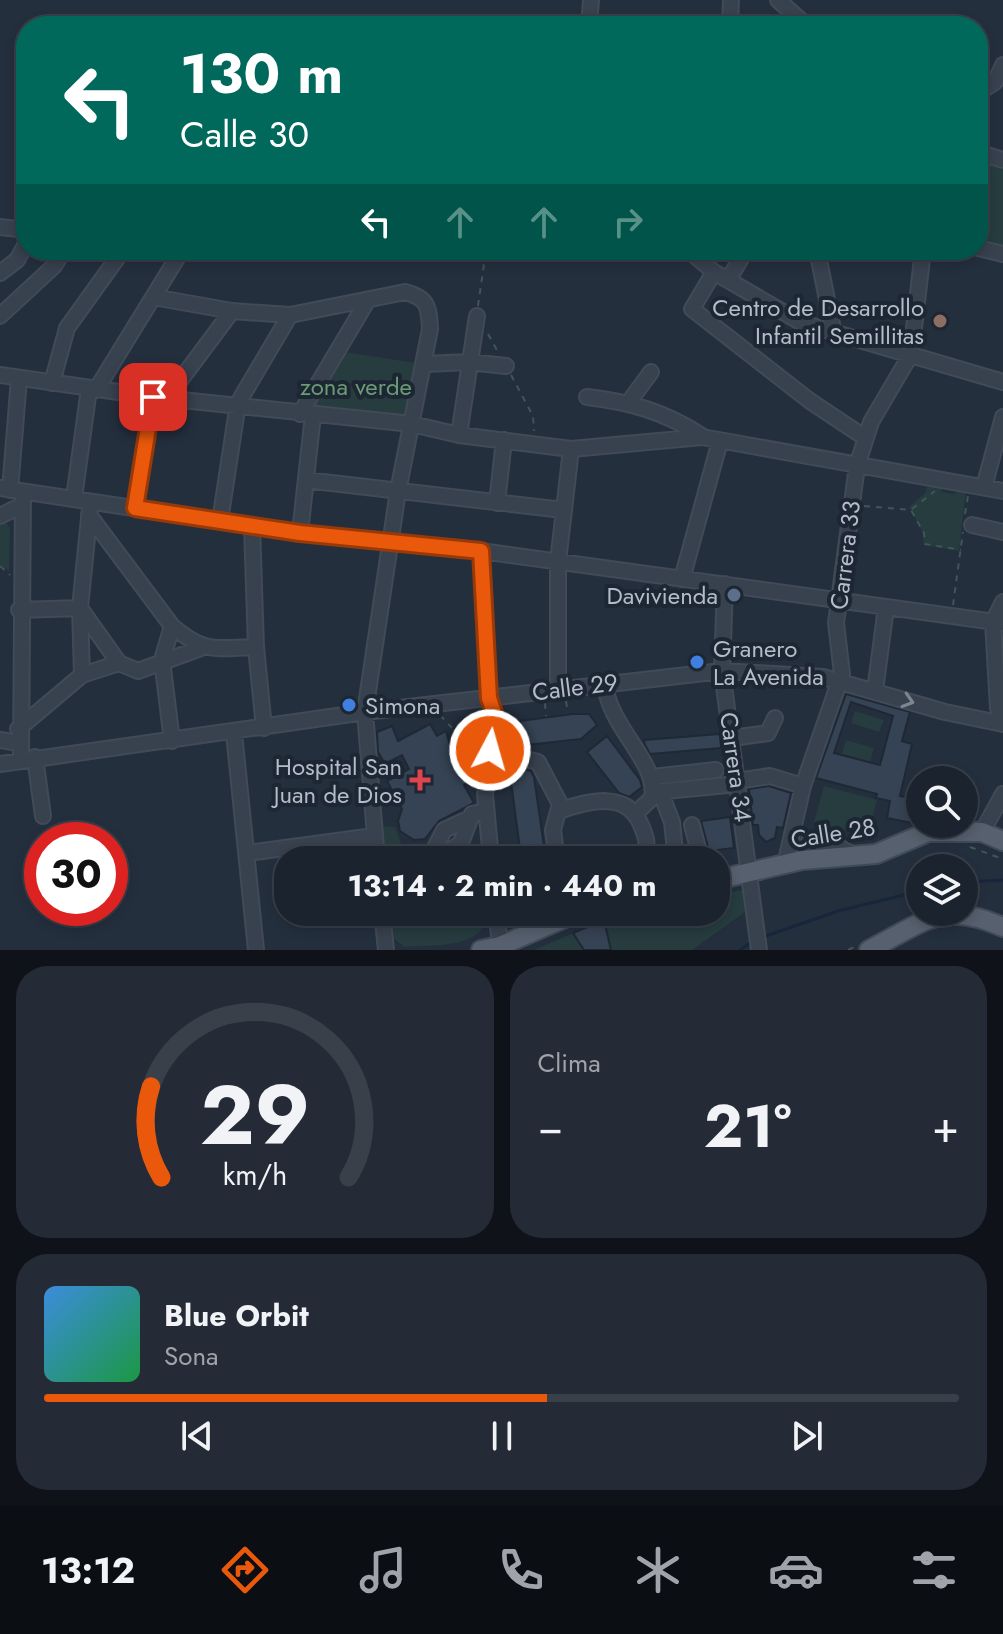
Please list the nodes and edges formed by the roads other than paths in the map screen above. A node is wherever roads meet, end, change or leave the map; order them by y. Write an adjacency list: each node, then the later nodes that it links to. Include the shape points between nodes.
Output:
1 (778, 0): 2 (street)
2 (793, 16)
3 (1003, 65): 4 (street)
4 (988, 87)
5 (17, 260): 14 (street)
6 (58, 260): 20 (street)
7 (116, 260): 31 (street, via 67,328)
8 (176, 260): 16 (street)
9 (700, 260): 13 (street)
10 (740, 260): 15 (street)
11 (819, 260): 22 (street)
12 (922, 260): 23 (street, Carrera 33)
13 (714, 272): 15 (street); 42 (street, via 692,309)
14 (0, 273)
15 (728, 280): 22 (street, via 802,323)
16 (153, 297): 18 (street); 32 (street)
17 (366, 303): 19 (street); 25 (street, via 405,292 420,296 429,306); 37 (street)
18 (232, 311): 19 (street); 34 (street)
19 (290, 315): 36 (street)
20 (0, 316)
21 (477, 316): 24 (street)
22 (834, 334): 23 (street)
23 (911, 354): 30 (street); 42 (street, Carrera 33)
24 (469, 362): 25 (street); 26 (street); 40 (street)
25 (424, 364): 39 (street)
26 (506, 366)
27 (651, 372): 35 (street)
28 (0, 375): 29 (street)
29 (19, 379): 31 (street); 51 (street)
30 (1003, 382)
31 (52, 383): 32 (street)
32 (92, 389): 34 (street); 52 (street)
33 (587, 397): 35 (street)
34 (160, 398): 36 (street); 55 (street)
35 (629, 402): 41 (street, via 674,418)
36 (238, 403): 37 (street); 58 (street)
37 (307, 414): 39 (street); 47 (street)
38 (1003, 417): 48 (street)
39 (412, 424): 40 (street); 49 (street)
40 (459, 435): 43 (street)
41 (702, 437): 44 (street); 45 (street)
42 (864, 437): 46 (street, Carrera 33)
43 (504, 440): 45 (street); 53 (street)
44 (720, 441): 46 (street); 66 (street)
45 (571, 449): 56 (street)
46 (857, 466): 48 (street); 68 (street, Carrera 33)
47 (306, 480): 49 (street); 62 (street)
48 (977, 485): 50 (street)
49 (398, 491): 53 (street); 63 (street)
50 (1003, 491)
51 (13, 494): 52 (street); 57 (street); 72 (street)
52 (74, 498): 54 (street)
53 (497, 503): 56 (street)
54 (90, 508): 55 (street); 71 (street); 74 (street)
55 (135, 508): 58 (street)
56 (563, 510): 65 (street)
57 (0, 516)
58 (220, 521): 60 (street)
59 (972, 525): 61 (street)
60 (252, 526): 62 (street); 75 (street)
61 (1003, 532)
62 (300, 533): 63 (street)
63 (391, 543): 64 (street); 86 (street)
64 (481, 551): 65 (street); 85 (street)
65 (558, 562): 66 (street); 84 (street)
66 (682, 579): 67 (street)
67 (725, 584): 68 (street); 79 (street, Carrera 34)
68 (840, 601): 70 (street); 81 (street, Carrera 33)
69 (1003, 602): 73 (street)
70 (886, 607): 73 (street); 83 (street)
71 (80, 608): 72 (street); 78 (street); 80 (street)
72 (19, 610): 92 (street)
73 (998, 622): 89 (street, via 998,708)
74 (172, 626): 76 (street); 77 (street)
75 (256, 647): 76 (street); 90 (street)
76 (201, 648): 77 (street)
77 (162, 660): 78 (street, via 138,671); 95 (street)
78 (119, 663): 80 (street)
79 (722, 671): 81 (street, Calle 29, via 786,672); 82 (street, Calle 29); 93 (street, Carrera 34)
80 (82, 675): 92 (street)
81 (840, 681): 83 (street, Calle 29); 101 (street, Carrera 33)
82 (605, 683): 84 (street, Calle 29); 102 (street, via 612,715)
83 (875, 691): 89 (street, Calle 29, one-way to 89)
84 (562, 694): 85 (street, Calle 29)
85 (489, 698): 86 (street, Calle 29); 87 (street)
86 (365, 712): 90 (street, Calle 29); 113 (street)
87 (495, 716): 96 (street); 96 (street, via 459,740 465,750)
88 (775, 718): 93 (street, via 768,733)
89 (1003, 724)
90 (264, 728): 91 (street, Calle 29)
91 (234, 733): 95 (street, Calle 29); 121 (street)
92 (18, 736): 94 (street); 97 (street)
93 (732, 738): 100 (street, Carrera 34)
94 (0, 740)
95 (172, 741): 97 (street, Calle 29)
96 (491, 746): 104 (street); 105 (street, via 538,762)
97 (28, 758): 98 (street, Calle 29); 107 (street)
98 (0, 764)
99 (716, 770): 102 (street)
100 (738, 782): 101 (street, via 784,776); 102 (street); 123 (street, Carrera 34)
101 (803, 786): 122 (street, Carrera 33)
102 (655, 787): 106 (street, via 649,803); 118 (street, via 672,822)
103 (1003, 794): 110 (street)
104 (485, 811): 114 (street, via 468,819); 115 (street)
105 (559, 811): 106 (street, via 602,801); 116 (street)
106 (636, 813): 117 (street)
107 (43, 816)
108 (692, 825): 119 (street)
109 (978, 832): 110 (main road, Calle 28)
110 (982, 832): 112 (main road, Calle 28)
111 (914, 838): 122 (main road, Calle 28, via 876,854)
112 (1003, 841)
113 (377, 846)
114 (457, 846)
115 (489, 846)
116 (555, 846)
117 (648, 846)
118 (675, 846)
119 (697, 846)
120 (274, 852): 121 (street)
121 (247, 853): 130 (street)
122 (793, 862): 123 (main road, Calle 28)
123 (751, 874): 124 (main road, Calle 28); 132 (street, Carrera 34)
124 (730, 878)
125 (383, 926): 131 (street)
126 (495, 926): 129 (street)
127 (546, 926): 129 (main road)
128 (1003, 927): 133 (main road, via 965,912 943,913)
129 (494, 949)
130 (256, 950)
131 (386, 950)
132 (759, 950)
133 (869, 950)

